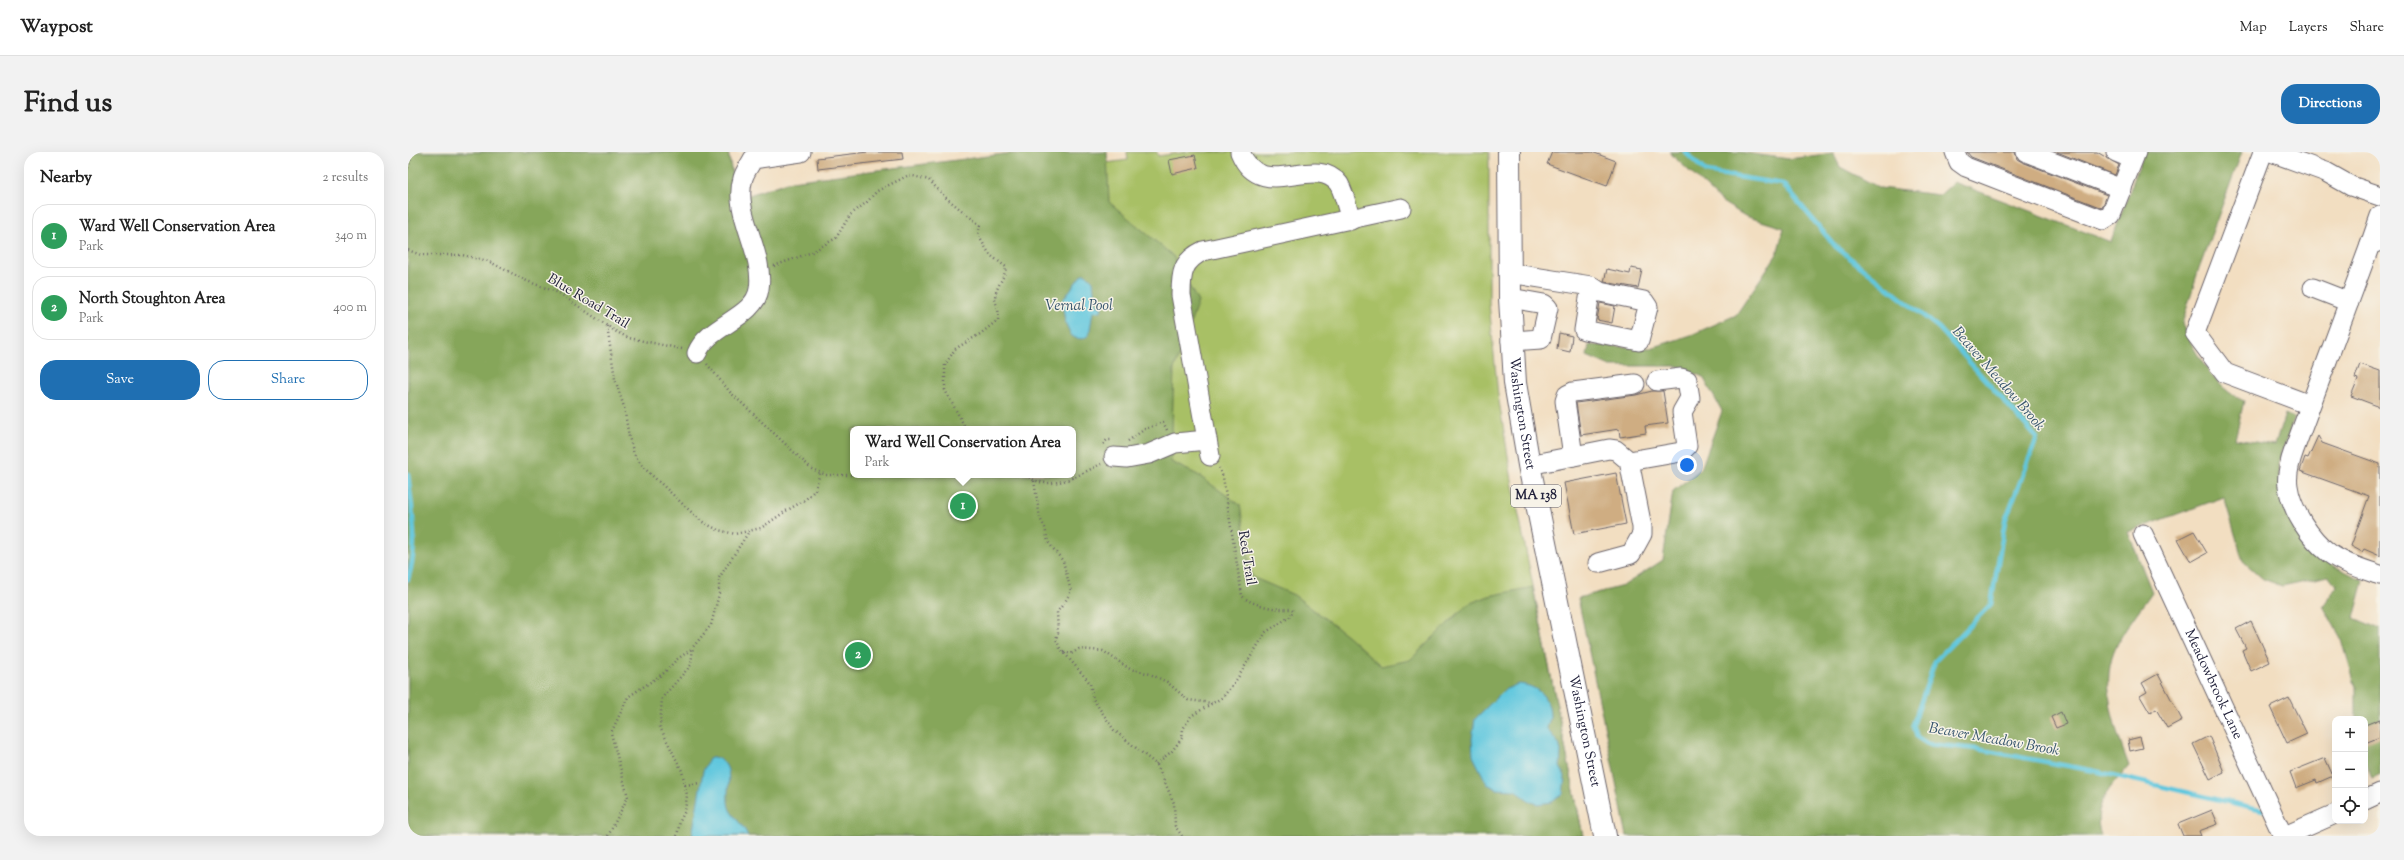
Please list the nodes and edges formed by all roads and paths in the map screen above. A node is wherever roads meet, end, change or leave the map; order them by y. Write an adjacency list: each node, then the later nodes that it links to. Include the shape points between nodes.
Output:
1 (413, 152): 11 (path)
2 (801, 152): 27 (street, via 753,159 743,177 743,209 756,255 759,290 749,308 714,332)
3 (1240, 152): 16 (street, via 1248,165 1265,175 1279,176 1310,170 1328,173 1342,191)
4 (1509, 152): 20 (main road, Washington Street / MA 138)
5 (1955, 152): 12 (street, via 1959,162 1966,167 2103,220 2112,216)
6 (2026, 152): 12 (street)
7 (2116, 152): 10 (street)
8 (2263, 152): 32 (street, via 2196,333 2225,373)
9 (2271, 152): 13 (street, via 2326,172 2351,186)
10 (2135, 155): 12 (street)
11 (408, 168)
12 (2122, 189)
13 (2380, 196)
14 (1401, 208): 16 (street)
15 (2380, 216): 17 (street)
16 (1350, 220): 36 (street, via 1203,251 1189,259 1183,270 1181,296)
17 (2375, 243): 24 (street)
18 (408, 250): 25 (path, Blue Road Trail, via 431,256 462,254 488,261 527,281 560,293)
19 (768, 268): 34 (path, via 812,252 836,238 850,215 878,191 908,175 929,180 945,197 980,225 978,235 990,255 1006,267 995,299 1000,310 998,320 955,349 945,366 945,390)
20 (1509, 274): 21 (street); 23 (main road, Washington Street / MA 138)
21 (1591, 286)
22 (2313, 288): 24 (street)
23 (1510, 298): 26 (main road, Washington Street / MA 138); 26 (street, via 1544,304 1548,308 1541,340)
24 (2349, 302): 32 (street)
25 (607, 326): 27 (path, Blue Road Trail, via 637,341); 44 (path, via 615,379 624,407 631,444 638,460 701,521 727,534)
26 (1511, 341): 40 (main road, Washington Street / MA 138, via 1515,383)
27 (697, 353): 41 (path, via 722,385 791,447 806,464)
28 (1656, 381): 30 (street, via 1686,379)
29 (1634, 384): 37 (street, via 1567,395 1565,401)
30 (1689, 400): 31 (street); 39 (street, via 1682,412 1687,443 1684,450)
31 (1668, 404)
32 (2310, 406): 47 (street, via 2289,466 2288,485 2292,501 2306,527 2328,552 2347,563)
33 (1163, 422): 35 (path)
34 (964, 426)
35 (1172, 444): 36 (street); 38 (street, via 1161,451 1149,454 1127,458)
36 (1211, 454): 50 (path, Red Trail, via 1223,477 1242,596 1269,607 1276,606 1282,610 1294,611 1266,632 1237,679 1223,697)
37 (1573, 456): 39 (street, via 1613,449); 40 (street)
38 (1114, 457)
39 (1628, 461): 46 (street, via 1643,531 1631,554)
40 (1529, 465): 60 (main road, Washington Street / MA 138)
41 (820, 473): 42 (path); 44 (path, via 818,485 811,496 761,528)
42 (850, 475)
43 (1030, 478): 49 (path, via 1034,481 1040,518 1048,542 1063,561 1071,591 1056,612 1056,639)
44 (748, 533): 48 (path, via 719,578 719,594 711,625)
45 (2143, 534): 61 (street, Meadowbrook Lane)
46 (1598, 563)
47 (2380, 575)
48 (693, 649): 53 (path, via 691,665 663,696 660,725 682,771); 57 (path, via 676,660 664,673 628,697 620,717 612,728 611,733 628,798)
49 (1064, 652): 50 (path, via 1072,654 1079,649 1103,651 1130,669 1167,682 1188,700); 51 (path, via 1090,683 1094,699 1114,730)
50 (1212, 703): 51 (path, Red Trail, via 1192,715 1184,728 1182,738 1172,751)
51 (1156, 764): 59 (path, via 1174,803 1176,827)
52 (700, 783): 53 (path)
53 (685, 785): 58 (path, via 685,811)
54 (2380, 793): 55 (street)
55 (2368, 799)
56 (2332, 815): 61 (street)
57 (608, 836)
58 (677, 836)
59 (1182, 836)
60 (1605, 836)
61 (2284, 836)

